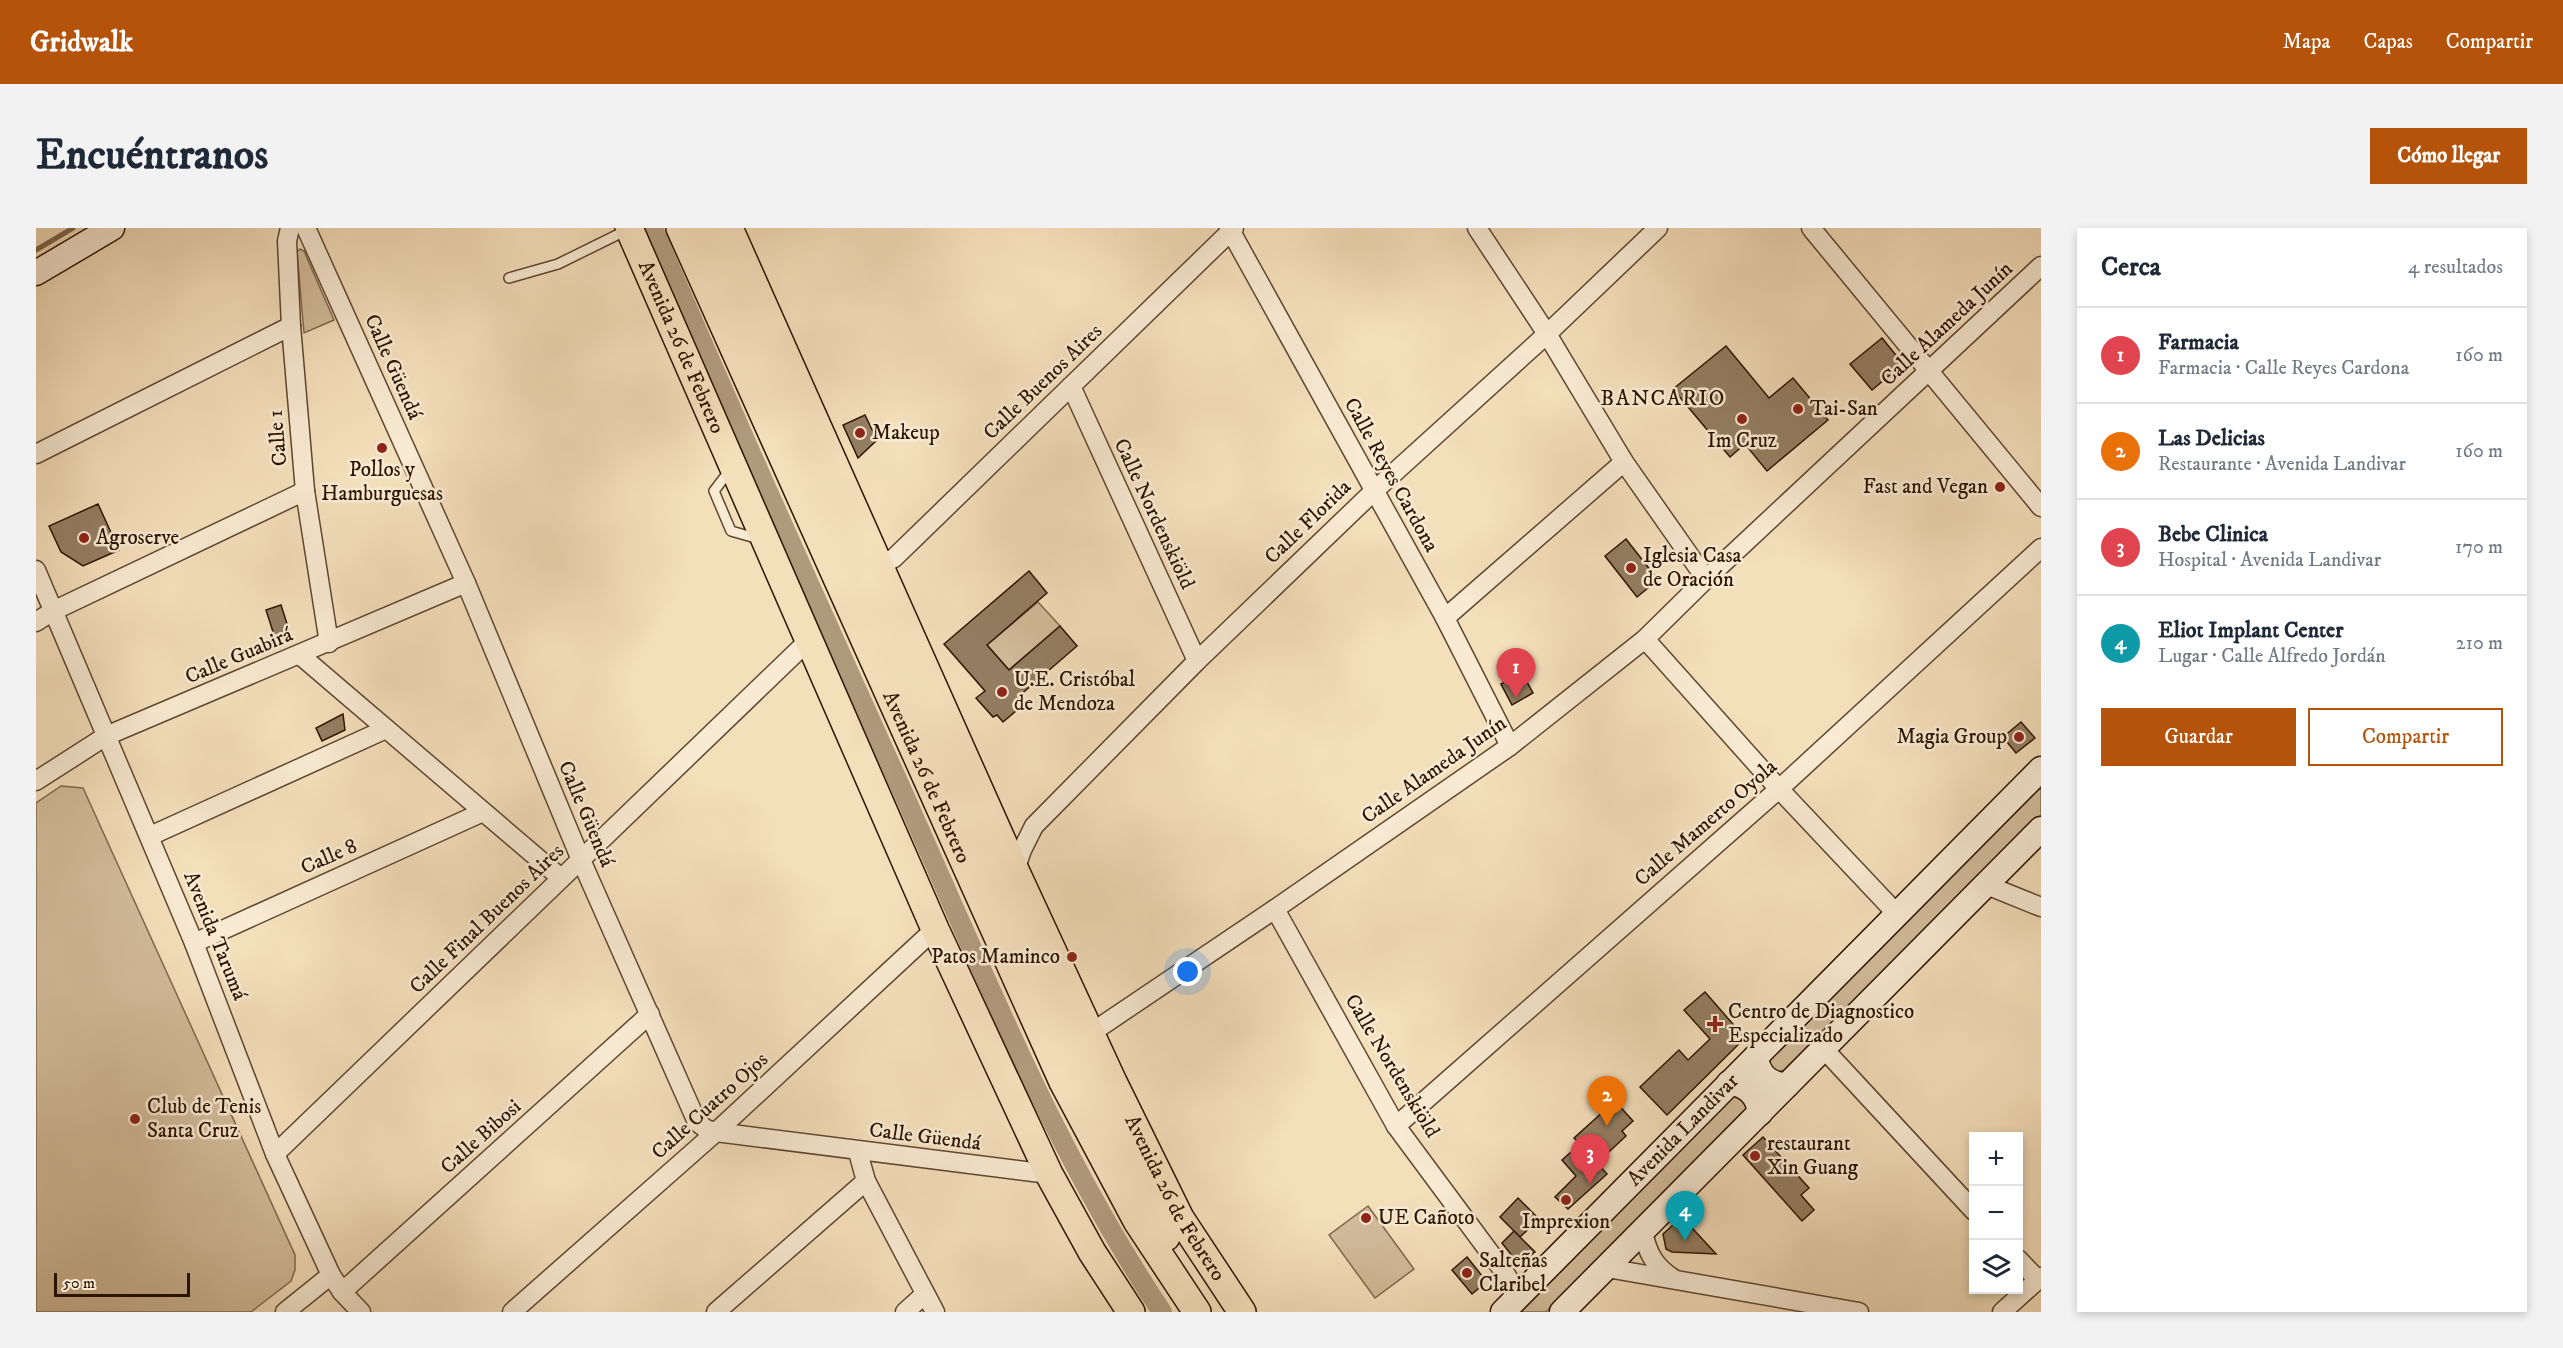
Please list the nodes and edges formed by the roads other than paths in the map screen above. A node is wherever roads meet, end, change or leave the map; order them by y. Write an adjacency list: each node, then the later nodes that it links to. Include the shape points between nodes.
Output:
1 (112, 228): 13 (main road)
2 (290, 228): 15 (street, Calle 1, via 287,241)
3 (306, 228): 28 (street, Calle Güendá)
4 (680, 228): 87 (main road, Avenida 26 de Febrero, via 1064,1082 1137,1221)
5 (702, 228): 88 (main road, Avenida 26 de Febrero, via 1063,1033 1163,1232)
6 (729, 228): 25 (main road, Avenida 26 de Febrero)
7 (1477, 228): 16 (street)
8 (1658, 228): 16 (street, Calle Florida)
9 (1811, 228): 17 (street)
10 (629, 229): 14 (lane, via 558,264); 33 (main road, Avenida 26 de Febrero)
11 (1231, 229): 18 (street, Calle Buenos Aires); 22 (street, Calle Reyes Cardona)
12 (2041, 266): 17 (street, Calle Alameda Junín)
13 (36, 273)
14 (509, 279)
15 (291, 327): 19 (street); 21 (street, Calle 1)
16 (1547, 334): 20 (street); 22 (street, Calle Florida)
17 (1930, 371): 23 (street); 27 (street, Calle Alameda Junín)
18 (1071, 386): 25 (street, Calle Buenos Aires, via 894,558); 36 (street, Calle Nordenskiöld)
19 (36, 454)
20 (1624, 462): 27 (street); 30 (street)
21 (305, 491): 29 (street); 34 (street, Calle 1)
22 (1374, 491): 30 (street, Calle Reyes Cardona); 36 (street, Calle Florida)
23 (2041, 507)
24 (2041, 549): 42 (street, Calle Mamerto Oyola)
25 (880, 565): 47 (main road, Avenida 26 de Febrero)
26 (36, 570): 29 (street, Avenida Tarumá)
27 (1706, 579): 32 (street, Calle Alameda Junín)
28 (466, 583): 34 (street, Calle Guabirá); 46 (street, Calle Güendá)
29 (53, 611): 31 (street); 38 (street, Avenida Tarumá)
30 (1445, 618): 39 (street, Calle Reyes Cardona)
31 (36, 622)
32 (1645, 639): 39 (street, Calle Alameda Junín); 42 (street)
33 (808, 641): 46 (street, Calle Final Buenos Aires); 53 (main road, Avenida 26 de Febrero)
34 (329, 643): 35 (street, Calle Guabirá)
35 (300, 656): 37 (street); 38 (street, Calle Guabirá)
36 (1197, 661): 47 (street, Calle Florida, via 1034,826)
37 (386, 729): 43 (street); 45 (street)
38 (106, 736): 41 (street, Calle Guabirá); 45 (street, Avenida Tarumá)
39 (1510, 746): 51 (street, Calle Alameda Junín)
40 (2038, 775): 52 (main road, Avenida Landivar)
41 (36, 781)
42 (1779, 789): 52 (street); 62 (street, Calle Mamerto Oyola)
43 (483, 812): 48 (street); 54 (street, Calle 8)
44 (2041, 829): 49 (main road, Avenida Landivar)
45 (150, 836): 54 (street, Avenida Tarumá)
46 (581, 860): 48 (street, Calle Final Buenos Aires); 55 (street, Calle Güendá)
47 (1015, 870): 56 (main road, Avenida 26 de Febrero)
48 (561, 879): 66 (street, Calle Final Buenos Aires)
49 (1984, 884): 50 (street); 57 (main road, Avenida Landivar)
50 (2041, 907)
51 (1275, 909): 56 (street, Calle Alameda Junín); 62 (street, Calle Nordenskiöld)
52 (1896, 913): 58 (main road, Avenida Landivar)
53 (935, 930): 63 (street, Calle Cuatro Ojos); 64 (main road, Avenida 26 de Febrero)
54 (194, 943): 66 (street, Avenida Tarumá)
55 (650, 1014): 63 (street, Calle Güendá, via 697,1122); 77 (street, Calle Bibosi)
56 (1091, 1033): 89 (main road, Avenida 26 de Febrero, via 1180,1218)
57 (1823, 1048): 60 (main road, Avenida Landivar); 70 (street)
58 (1756, 1057): 59 (main road, Avenida Landivar); 60 (main road, via 1765,1078)
59 (1728, 1083): 61 (main road, via 1751,1091); 79 (main road, Avenida Landivar)
60 (1787, 1085): 61 (main road, Avenida Landivar)
61 (1760, 1113): 71 (main road, Avenida Landivar)
62 (1396, 1125): 79 (street, Calle Nordenskiöld, via 1505,1273 1511,1283)
63 (716, 1132): 65 (street, Calle Güendá); 82 (street, Calle Cuatro Ojos)
64 (1038, 1150): 67 (street, via 1030,1161); 68 (main road, Avenida 26 de Febrero)
65 (858, 1152): 67 (street, Calle Güendá); 69 (street)
66 (275, 1154): 74 (street, Avenida Tarumá)
67 (1013, 1169): 68 (street, Calle Güendá)
68 (1049, 1174): 86 (main road, Avenida 26 de Febrero)
69 (866, 1181): 78 (street); 83 (street)
70 (1969, 1205)
71 (1643, 1231): 73 (main road, Avenida Landivar); 76 (street, via 1653,1260)
72 (2023, 1263): 75 (street)
73 (1606, 1268): 76 (street); 90 (main road, Avenida Landivar)
74 (331, 1275): 77 (street, Avenida Tarumá); 80 (street)
75 (2040, 1278): 92 (street)
76 (1676, 1280): 91 (street)
77 (342, 1292): 81 (street, Avenida Tarumá)
78 (925, 1294): 84 (street); 85 (street)
79 (1509, 1306)
80 (285, 1312)
81 (361, 1312)
82 (512, 1312)
83 (716, 1312)
84 (905, 1312)
85 (935, 1312)
86 (1131, 1312)
87 (1197, 1312)
88 (1218, 1312)
89 (1242, 1312)
90 (1563, 1312)
91 (1859, 1312)
92 (2002, 1312)

